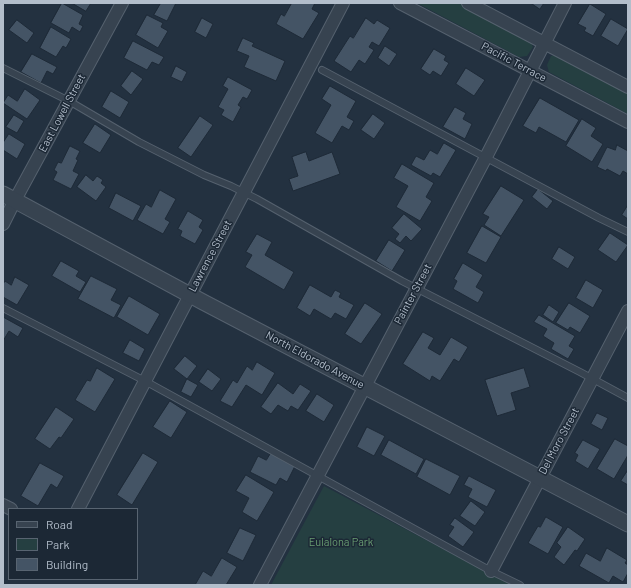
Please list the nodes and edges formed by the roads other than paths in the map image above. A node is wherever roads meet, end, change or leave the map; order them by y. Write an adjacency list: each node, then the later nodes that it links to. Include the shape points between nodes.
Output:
1 (122, 3): 11 (street, East Lowell Street)
2 (343, 3): 14 (street, Lawrence Street)
3 (400, 3): 9 (street, Pacific Terrace)
4 (468, 3): 6 (street)
5 (565, 3): 6 (street, Painter Street)
6 (544, 43): 9 (street, Painter Street); 10 (street)
7 (3, 68): 11 (lane)
8 (322, 70): 13 (lane)
9 (531, 71): 12 (street, Pacific Terrace); 13 (street, Painter Street)
10 (628, 87)
11 (68, 101): 14 (lane, via 139,142); 15 (street, East Lowell Street)
12 (628, 122)
13 (486, 157): 17 (lane); 18 (street, Painter Street)
14 (244, 192): 18 (lane); 19 (street, Lawrence Street)
15 (9, 197): 16 (street, East Lowell Street); 19 (street, North Eldorado Avenue)
16 (3, 224)
17 (628, 232)
18 (417, 288): 22 (lane); 24 (street, Painter Street)
19 (190, 295): 23 (street, Lawrence Street); 24 (street, North Eldorado Avenue)
20 (3, 308): 23 (lane)
21 (628, 311): 22 (street, Del Moro Street)
22 (592, 378): 25 (lane); 27 (street, Del Moro Street)
23 (145, 381): 26 (lane); 28 (street, Lawrence Street)
24 (365, 386): 26 (street, Painter Street); 27 (street, North Eldorado Avenue)
25 (628, 398)
26 (318, 475): 30 (lane); 31 (street, Painter Street)
27 (540, 478): 29 (street, North Eldorado Avenue); 30 (street, Del Moro Street)
28 (79, 508)
29 (628, 524)
30 (491, 571): 32 (lane)
31 (260, 585)
32 (520, 585)

